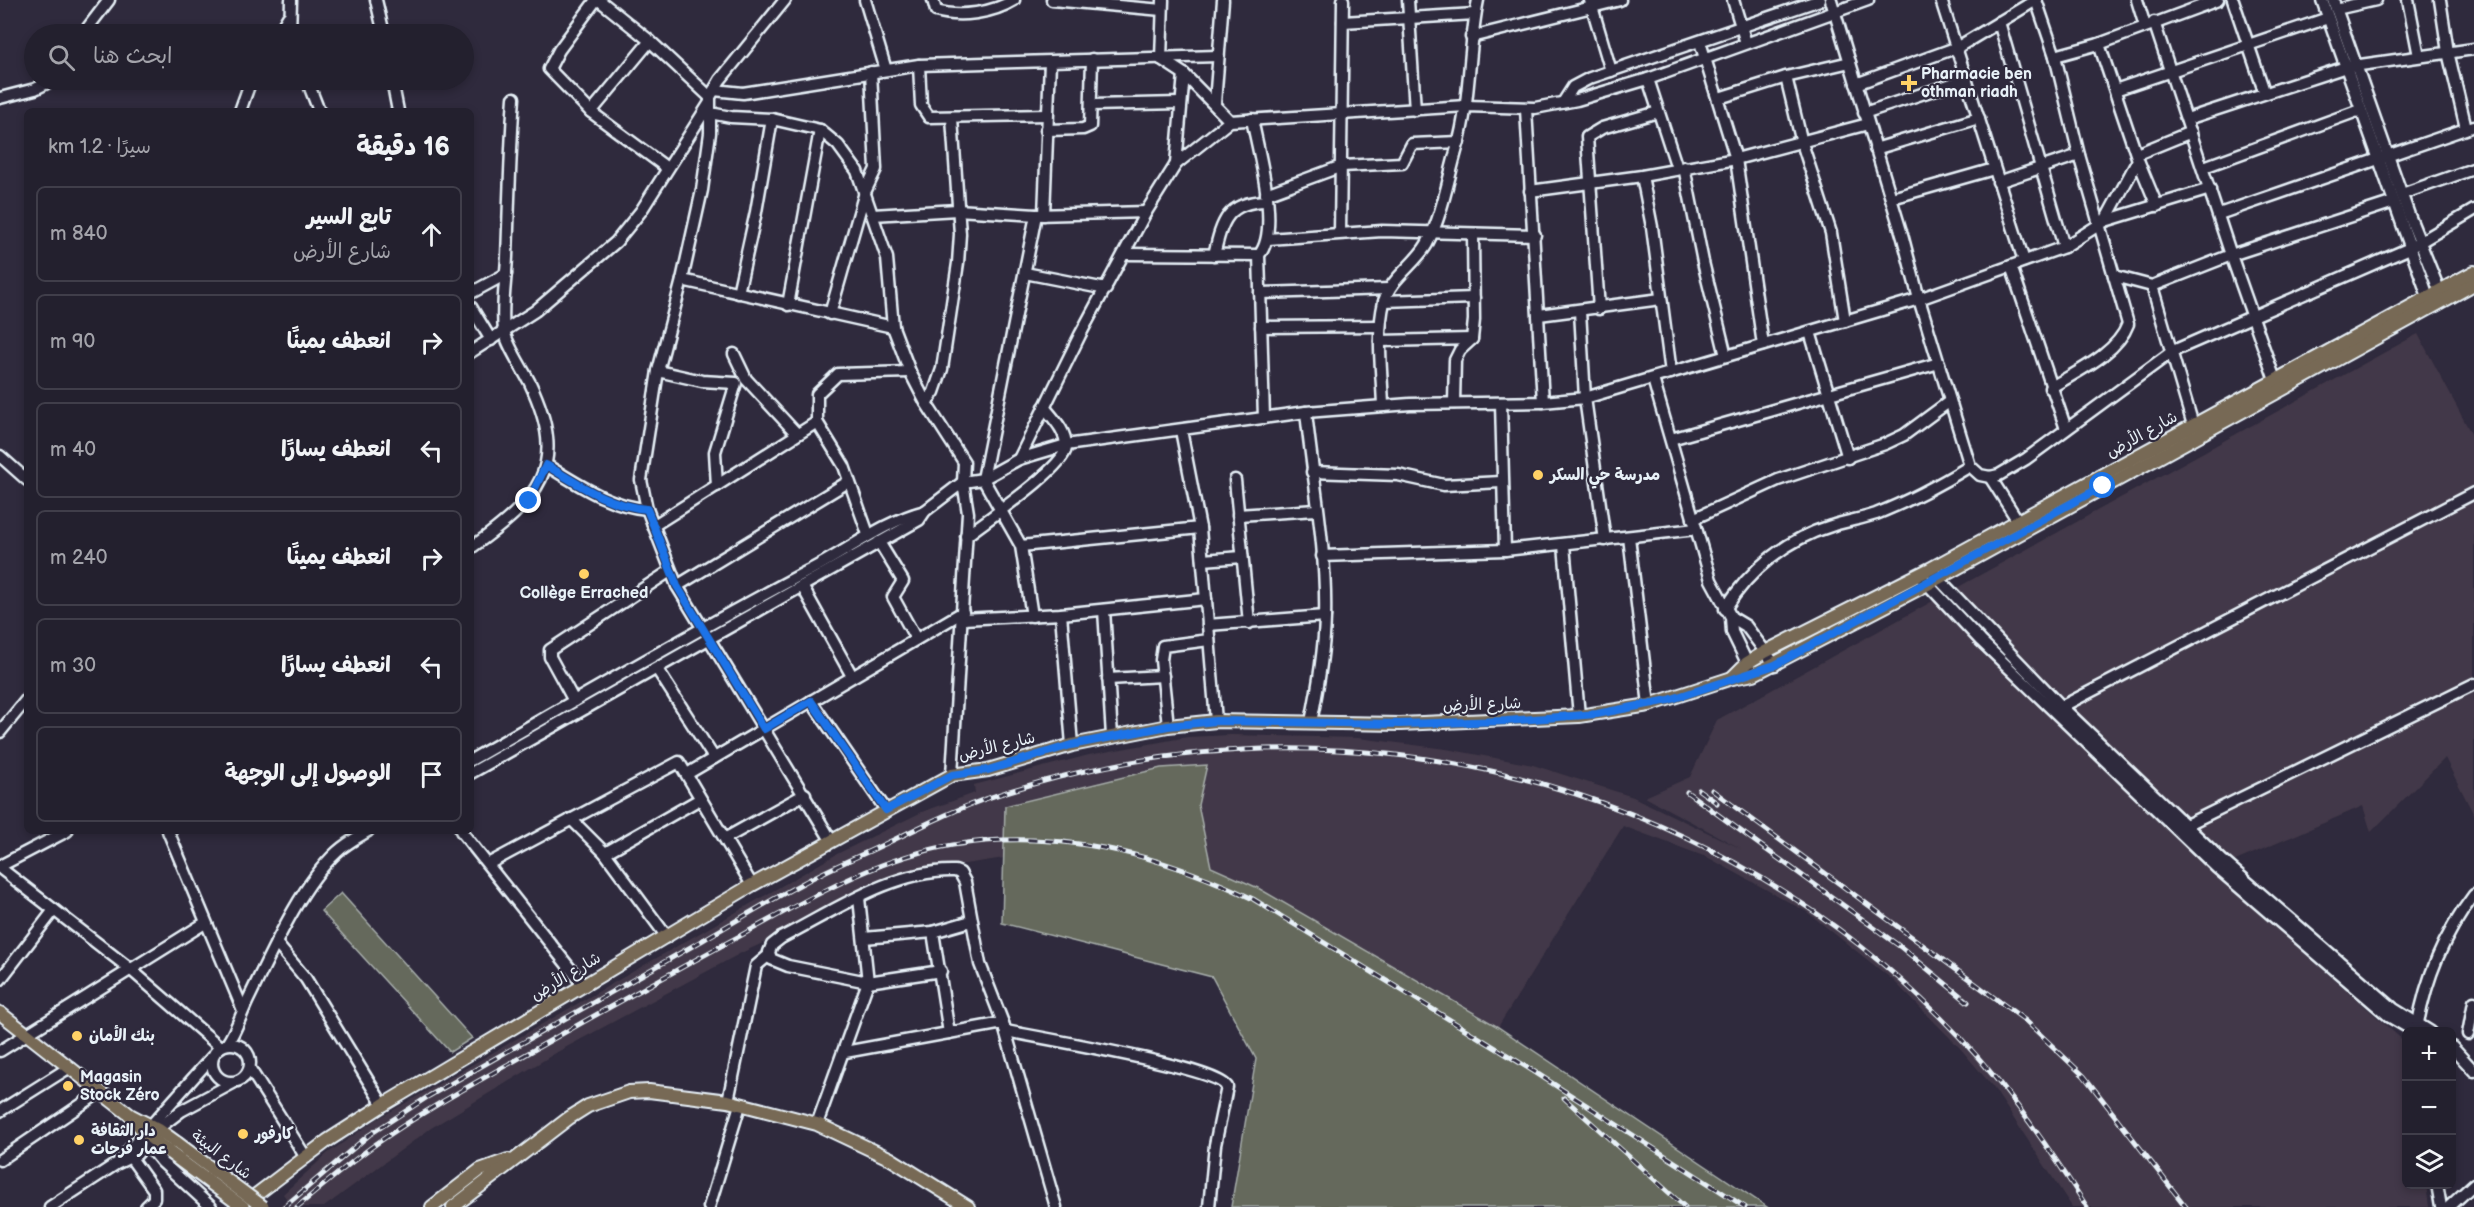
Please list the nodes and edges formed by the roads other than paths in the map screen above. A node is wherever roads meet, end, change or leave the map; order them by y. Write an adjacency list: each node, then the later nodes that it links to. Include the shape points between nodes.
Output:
1 (109, 0): 41 (street)
2 (291, 0): 36 (street)
3 (376, 0): 44 (street)
4 (598, 0): 48 (street); 96 (street, via 549,66)
5 (785, 0): 84 (street)
6 (865, 0): 66 (street)
7 (933, 0): 8 (street, via 936,11 950,14 994,9)
8 (1014, 0)
9 (1052, 0): 28 (street)
10 (1222, 0): 56 (street)
11 (1343, 0): 39 (street)
12 (1408, 0): 37 (street)
13 (1478, 0): 35 (street)
14 (1620, 0): 30 (street)
15 (1733, 0): 46 (street)
16 (1820, 0): 46 (street)
17 (1831, 0): 34 (street)
18 (1868, 0): 34 (street)
19 (1941, 0): 53 (street)
20 (2036, 0): 40 (street); 57 (street)
21 (2137, 0): 45 (street)
22 (2218, 0): 33 (street)
23 (2233, 0): 52 (street)
24 (2322, 0): 38 (street)
25 (2376, 0): 31 (street)
26 (2408, 0): 58 (street)
27 (2440, 0): 55 (street)
28 (1082, 2): 29 (street)
29 (1139, 3): 32 (street)
30 (1591, 4): 47 (street); 69 (street)
31 (2334, 4): 65 (street)
32 (1162, 5): 59 (street)
33 (2187, 5): 45 (street)
34 (1835, 12): 50 (street); 63 (street)
35 (1475, 14): 37 (street); 47 (street)
36 (289, 16): 42 (street); 43 (street)
37 (1409, 18): 39 (street); 94 (street)
38 (2328, 18): 52 (street); 65 (street)
39 (1343, 22): 98 (street)
40 (1999, 22): 53 (street); 123 (street)
41 (91, 24)
42 (284, 24)
43 (289, 24)
44 (382, 24)
45 (2150, 24): 51 (street); 67 (street)
46 (1741, 26): 49 (street); 50 (street)
47 (1471, 37): 89 (street)
48 (651, 41): 84 (street); 96 (street)
49 (1700, 42): 61 (street); 69 (street)
50 (1746, 43): 61 (street)
51 (2099, 44): 57 (street); 79 (street)
52 (2248, 44): 67 (street); 80 (street)
53 (1958, 47): 73 (street); 74 (street)
54 (2474, 49): 55 (street)
55 (2448, 52): 58 (street); 107 (street)
56 (1218, 56): 59 (street); 86 (street)
57 (2055, 56): 114 (street)
58 (2419, 56): 65 (street)
59 (1161, 58): 60 (street); 70 (street)
60 (1092, 59): 62 (street); 88 (street)
61 (1705, 59): 72 (street); 83 (street)
62 (1050, 62): 64 (street); 99 (street)
63 (1850, 62): 71 (street); 74 (street)
64 (919, 65): 66 (street); 100 (street, via 924,113 934,118)
65 (2351, 66): 80 (street); 95 (street); 116 (street)
66 (886, 70): 68 (street)
67 (2169, 71): 79 (street); 105 (street)
68 (871, 72): 84 (street); 131 (street, via 876,164)
69 (1611, 72): 85 (street, via 1578,83)
70 (1184, 74): 86 (street); 87 (street)
71 (1786, 77): 83 (street); 112 (street)
72 (1648, 79): 85 (street); 97 (street)
73 (1967, 79): 101 (street); 102 (street)
74 (1856, 84): 101 (street)
75 (31, 90): 81 (street)
76 (247, 90): 90 (street)
77 (311, 90): 91 (street)
78 (394, 90): 92 (street)
79 (2115, 90): 115 (street)
80 (2264, 92): 105 (street)
81 (0, 98)
82 (514, 98): 159 (street)
83 (1719, 98): 117 (street)
84 (711, 101): 103 (street, via 731,117); 121 (street); 161 (street, via 705,173)
85 (1564, 101): 93 (street)
86 (1215, 102): 106 (street)
87 (1180, 103): 88 (street); 118 (street)
88 (1092, 105): 109 (street, via 1089,128)
89 (1466, 106): 93 (street); 94 (street); 111 (street)
90 (241, 108)
91 (318, 108)
92 (397, 108)
93 (1526, 109): 130 (street)
94 (1415, 110): 98 (street)
95 (2360, 111): 116 (street); 120 (street)
96 (591, 112): 121 (street)
97 (1658, 112): 122 (street); 127 (street, via 1589,135 1586,141)
98 (1342, 114): 104 (street); 119 (street)
99 (1047, 116): 100 (street); 109 (street)
100 (952, 118): 137 (street)
101 (1866, 118): 112 (street); 113 (street)
102 (1979, 118): 113 (street); 124 (street)
103 (772, 119): 108 (street); 167 (street)
104 (1252, 119): 106 (street); 133 (street)
105 (2187, 119): 110 (street)
106 (1230, 121): 118 (street)
107 (2470, 127): 116 (street)
108 (820, 130): 131 (street, via 847,156); 174 (street)
109 (1046, 130): 142 (street)
110 (2191, 132): 115 (street); 120 (street)
111 (1459, 142): 119 (street, via 1412,144 1402,163); 145 (street)
112 (1802, 143): 117 (street); 181 (street, via 1831,233)
113 (1875, 149): 134 (street)
114 (2079, 155): 123 (street); 143 (street)
115 (2138, 157): 136 (street); 143 (street)
116 (2383, 157): 132 (street); 135 (street); 141 (street)
117 (1736, 159): 122 (street); 190 (street)
118 (1176, 164): 139 (street)
119 (1342, 166): 133 (street); 144 (street)
120 (2204, 167): 129 (street)
121 (667, 168): 185 (street, via 616,242 548,301)
122 (1681, 168): 126 (street); 194 (street)
123 (2042, 168): 128 (street); 150 (street)
124 (1994, 169): 128 (street); 134 (street)
125 (2473, 169): 132 (street)
126 (1642, 176): 127 (street); 172 (street)
127 (1590, 182): 130 (street); 175 (street)
128 (1998, 182): 155 (street)
129 (2210, 189): 136 (street); 141 (street)
130 (1530, 191): 147 (street)
131 (864, 192): 140 (street); 178 (street)
132 (2402, 194): 149 (street)
133 (1266, 198): 148 (street); 152 (street, via 1244,203 1232,211 1220,230)
134 (1892, 198): 170 (street)
135 (2394, 202): 149 (street); 154 (street)
136 (2157, 206): 143 (street)
137 (957, 210): 140 (street); 142 (street); 208 (street, via 958,263 944,358 937,386)
138 (2474, 210): 149 (street)
139 (1146, 213): 142 (street); 151 (street)
140 (873, 214): 183 (street, via 890,272)
141 (2219, 214): 154 (street)
142 (1040, 215): 158 (street)
143 (2102, 223): 150 (street); 160 (street)
144 (1340, 233): 145 (street); 148 (street)
145 (1431, 233): 146 (street); 165 (street, via 1420,254)
146 (1473, 235): 147 (street); 169 (street)
147 (1535, 235): 179 (street)
148 (1268, 239): 153 (street)
149 (2414, 245): 171 (street); 180 (street)
150 (2064, 247): 155 (street)
151 (1125, 254): 152 (street); 164 (street)
152 (1214, 255): 153 (street)
153 (1259, 255): 168 (street)
154 (2231, 255): 163 (street); 180 (street)
155 (2024, 261): 156 (street)
156 (2011, 266): 170 (street); 203 (street)
157 (2474, 272): 171 (main road, شارع الأرض)
158 (1026, 273): 164 (street); 230 (street)
159 (506, 274): 166 (street); 185 (street)
160 (2114, 276): 163 (street); 203 (street, via 2127,314 2124,335)
161 (682, 280): 167 (street); 197 (street)
162 (2474, 284): 171 (main road, شارع الأرض)
163 (2152, 286): 192 (street)
164 (1106, 289): 212 (street)
165 (1389, 290): 168 (street); 173 (street)
166 (474, 291)
167 (738, 293): 174 (street)
168 (1260, 293): 184 (street)
169 (1474, 298): 173 (street); 187 (street)
170 (1919, 298): 181 (street); 195 (street)
171 (2435, 298): 196 (main road, شارع الأرض)
172 (1661, 299): 175 (street); 199 (street)
173 (1384, 301): 182 (street)
174 (788, 305): 178 (street)
175 (1599, 309): 176 (street)
176 (1580, 311): 179 (street); 205 (street)
177 (474, 312): 188 (street)
178 (830, 314): 183 (street)
179 (1539, 315): 207 (street)
180 (2251, 316): 192 (street); 201 (street)
181 (1845, 321): 186 (street)
182 (1380, 326): 184 (street); 189 (street)
183 (893, 327): 198 (street)
184 (1261, 327): 214 (street)
185 (504, 332): 188 (street); 225 (street, via 543,410 548,442)
186 (1810, 332): 190 (street); 204 (street)
187 (1472, 339): 189 (street); 209 (street, via 1455,360)
188 (491, 340): 191 (street)
189 (1380, 341): 211 (street)
190 (1763, 345): 194 (street)
191 (474, 350)
192 (2173, 351): 216 (street); 217 (street)
193 (734, 354): 202 (street)
194 (1726, 356): 199 (street)
195 (1939, 363): 204 (street); 206 (street)
196 (2308, 368): 201 (main road, شارع الأرض); 259 (main road, شارع الأرض)
197 (658, 371): 202 (street, via 702,381); 237 (street, via 641,469)
198 (910, 372): 208 (street); 215 (street, via 838,374 817,394)
199 (1671, 373): 200 (street)
200 (1653, 379): 205 (street); 220 (street)
201 (2275, 380): 216 (main road, شارع الأرض)
202 (741, 381): 219 (street); 235 (street, via 715,452)
203 (2050, 388): 217 (street)
204 (1828, 394): 220 (street); 223 (street)
205 (1585, 398): 207 (street); 249 (street)
206 (1950, 401): 223 (street, via 1904,435); 226 (street)
207 (1543, 402): 210 (street)
208 (926, 403): 233 (street, via 960,452 965,469)
209 (1454, 403): 210 (street); 211 (street)
210 (1501, 403): 234 (street)
211 (1383, 406): 213 (street)
212 (1044, 407): 221 (street, via 1065,436); 224 (street)
213 (1306, 412): 214 (street); 227 (street)
214 (1264, 418): 218 (street)
215 (817, 422): 219 (street); 232 (street, via 838,455)
216 (2193, 425): 242 (main road, شارع الأرض)
217 (2066, 429): 229 (street, via 2026,459)
218 (1181, 430): 221 (street); 245 (street)
219 (797, 434): 235 (street)
220 (1671, 439): 243 (street)
221 (1066, 445): 224 (street); 238 (street, via 1064,455 1048,474)
222 (0, 456): 228 (street)
223 (1848, 458): 243 (street, via 1778,480)
224 (1019, 459): 230 (street)
225 (546, 465): 237 (street, via 620,506); 252 (street, via 529,501)
226 (1970, 466): 229 (street, via 1980,475); 264 (street, via 1910,501 1787,544 1750,575)
227 (1312, 472): 234 (street, via 1398,475 1444,485); 239 (street)
228 (24, 477)
229 (1990, 477): 242 (street)
230 (983, 479): 233 (street); 238 (street)
231 (1234, 480): 241 (street)
232 (848, 482): 246 (street); 260 (street)
233 (963, 482): 240 (street); 247 (street, via 968,513)
234 (1502, 482): 254 (street)
235 (717, 486): 244 (street)
236 (2474, 493): 287 (street)
237 (647, 509): 244 (street)
238 (999, 510): 247 (street); 253 (street)
239 (1316, 510): 241 (street); 255 (street)
240 (925, 511): 246 (street); 250 (street, via 919,520)
241 (1238, 515): 256 (street)
242 (2018, 521): 259 (main road, شارع الأرض)
243 (1694, 524): 248 (street); 264 (street, via 1711,580)
244 (653, 526): 258 (street)
245 (1200, 528): 253 (street); 257 (street)
246 (868, 534): 271 (street, via 822,564)
247 (966, 536): 266 (street)
248 (1629, 537): 249 (street); 286 (street)
249 (1605, 540): 251 (street)
250 (879, 542): 261 (street); 272 (street, via 903,581 893,597)
251 (1564, 544): 254 (street); 288 (street)
252 (474, 546)
253 (1021, 546): 267 (street)
254 (1505, 550): 255 (street)
255 (1322, 556): 268 (street)
256 (1242, 557): 257 (street); 269 (street)
257 (1203, 560): 262 (street)
258 (670, 570): 260 (street); 283 (street, via 550,650)
259 (1928, 577): 275 (main road, شارع الأرض); 276 (main road, شارع الأرض); 287 (street)
260 (677, 586): 271 (street)
261 (802, 586): 273 (street); 279 (street)
262 (1206, 599): 263 (street); 270 (street)
263 (1104, 610): 265 (street); 281 (street)
264 (1728, 613): 275 (street, via 1746,626); 278 (street, via 1732,632)
265 (1061, 614): 267 (street); 295 (street)
266 (963, 616): 267 (street); 272 (street); 300 (street)
267 (1032, 616)
268 (1325, 616): 269 (street); 290 (street)
269 (1249, 623): 270 (street)
270 (1208, 625): 274 (street)
271 (703, 627): 273 (street); 283 (street)
272 (916, 639): 279 (street)
273 (709, 640): 277 (street); 292 (street)
274 (1209, 640): 280 (street, via 1163,646); 289 (street)
275 (1765, 652): 276 (street); 278 (main road, شارع الأرض)
276 (1775, 665): 278 (main road, شارع الأرض)
277 (657, 669): 297 (street); 298 (street)
278 (1751, 669): 286 (main road, شارع الأرض)
279 (852, 676): 284 (street)
280 (1163, 676): 281 (street); 291 (street)
281 (1108, 679): 294 (street)
282 (2474, 684): 305 (street)
283 (574, 701): 296 (street)
284 (811, 701): 292 (street); 303 (street)
285 (24, 703): 293 (street)
286 (1649, 705): 288 (main road, شارع الأرض)
287 (2058, 709): 305 (street)
288 (1579, 716): 290 (main road, شارع الأرض, via 1400,724)
289 (1216, 721): 290 (main road, شارع الأرض); 291 (main road, شارع الأرض)
290 (1311, 722)
291 (1168, 726): 294 (main road, شارع الأرض)
292 (764, 729): 297 (street); 301 (street)
293 (0, 732)
294 (1112, 736): 295 (main road, شارع الأرض)
295 (1071, 745): 300 (main road, شارع الأرض, via 988,770)
296 (474, 758)
297 (714, 758): 299 (street)
298 (474, 771)
299 (687, 774): 302 (street); 304 (street, via 681,764 674,763)
300 (952, 775): 303 (main road, شارع الأرض)
301 (805, 794): 310 (street); 311 (street)
302 (700, 799): 310 (street); 312 (street)
303 (886, 810): 311 (main road, شارع الأرض)
304 (571, 819): 312 (street); 313 (street)
305 (2181, 828): 335 (street, via 2379,1008)
306 (61, 834): 314 (street)
307 (169, 834): 320 (street)
308 (364, 834): 324 (street, via 338,851 324,867)
309 (463, 834): 313 (street)
310 (726, 838): 315 (street)
311 (831, 840): 315 (main road, شارع الأرض)
312 (605, 853): 322 (street)
313 (488, 864): 330 (street)
314 (0, 867): 318 (street)
315 (752, 885): 322 (main road, شارع الأرض)
316 (2474, 896): 336 (street, via 2444,940 2428,980)
317 (859, 898): 319 (street, via 918,876 955,871 965,882); 323 (street); 325 (street, via 781,938 772,945)
318 (54, 910): 326 (street); 328 (street)
319 (971, 921): 321 (street); 334 (street, via 986,982)
320 (205, 923): 326 (street); 332 (street)
321 (933, 932): 323 (street); 327 (street)
322 (667, 937): 330 (main road, شارع الأرض)
323 (864, 938): 329 (street)
324 (276, 943): 332 (street); 354 (street, via 306,979)
325 (769, 955): 329 (street, via 789,966); 353 (street, via 756,966)
326 (129, 968): 339 (street); 341 (street)
327 (941, 971): 329 (street); 340 (street)
328 (0, 980)
329 (868, 982): 346 (street)
330 (584, 986): 354 (main road, شارع الأرض)
331 (2474, 1002): 338 (street)
332 (243, 1010): 337 (street)
333 (0, 1013): 339 (main road, شارع البيئة)
334 (1004, 1027): 340 (street); 376 (street); 377 (street, via 1211,1076 1225,1083)
335 (2413, 1027)
336 (2417, 1027)
337 (238, 1028): 341 (street); 343 (street)
338 (2471, 1032): 342 (street)
339 (27, 1033): 344 (street); 348 (main road, شارع البيئة)
340 (949, 1033): 346 (street)
341 (223, 1045): 343 (street, via 237,1044); 347 (street)
342 (2456, 1045)
343 (246, 1050): 349 (street)
344 (0, 1051)
345 (2456, 1051): 350 (street)
346 (844, 1052): 356 (street)
347 (212, 1058): 351 (street, via 214,1072 225,1082); 357 (street)
348 (70, 1067): 352 (main road, شارع البيئة); 355 (street)
349 (250, 1069): 351 (street); 360 (street)
350 (2474, 1071)
351 (233, 1083): 357 (street, via 181,1111)
352 (100, 1092): 357 (main road, شارع البيئة); 362 (street)
353 (734, 1103): 356 (main road); 359 (main road, via 649,1091 629,1092 588,1106); 367 (street)
354 (383, 1105): 360 (main road, شارع الأرض)
355 (0, 1111)
356 (817, 1124): 375 (main road, via 891,1159)
357 (150, 1135): 358 (main road, شارع البيئة); 361 (street); 363 (street); 366 (street, via 162,1162)
358 (174, 1148): 371 (main road, شارع البيئة, bridge); 372 (main road, شارع البيئة, bridge)
359 (520, 1155): 373 (main road, via 480,1170); 374 (main road)
360 (305, 1156): 371 (main road, شارع الأرض)
361 (131, 1158): 363 (street); 369 (street, via 155,1193)
362 (0, 1160)
363 (116, 1164): 368 (street)
364 (2474, 1184): 379 (street)
365 (2438, 1189): 378 (street)
366 (202, 1203): 370 (street)
367 (712, 1206)
368 (50, 1207)
369 (146, 1207)
370 (211, 1207)
371 (242, 1207)
372 (263, 1207)
373 (432, 1207)
374 (453, 1207)
375 (968, 1207)
376 (1056, 1207)
377 (1209, 1207)
378 (2440, 1207)
379 (2449, 1207)

